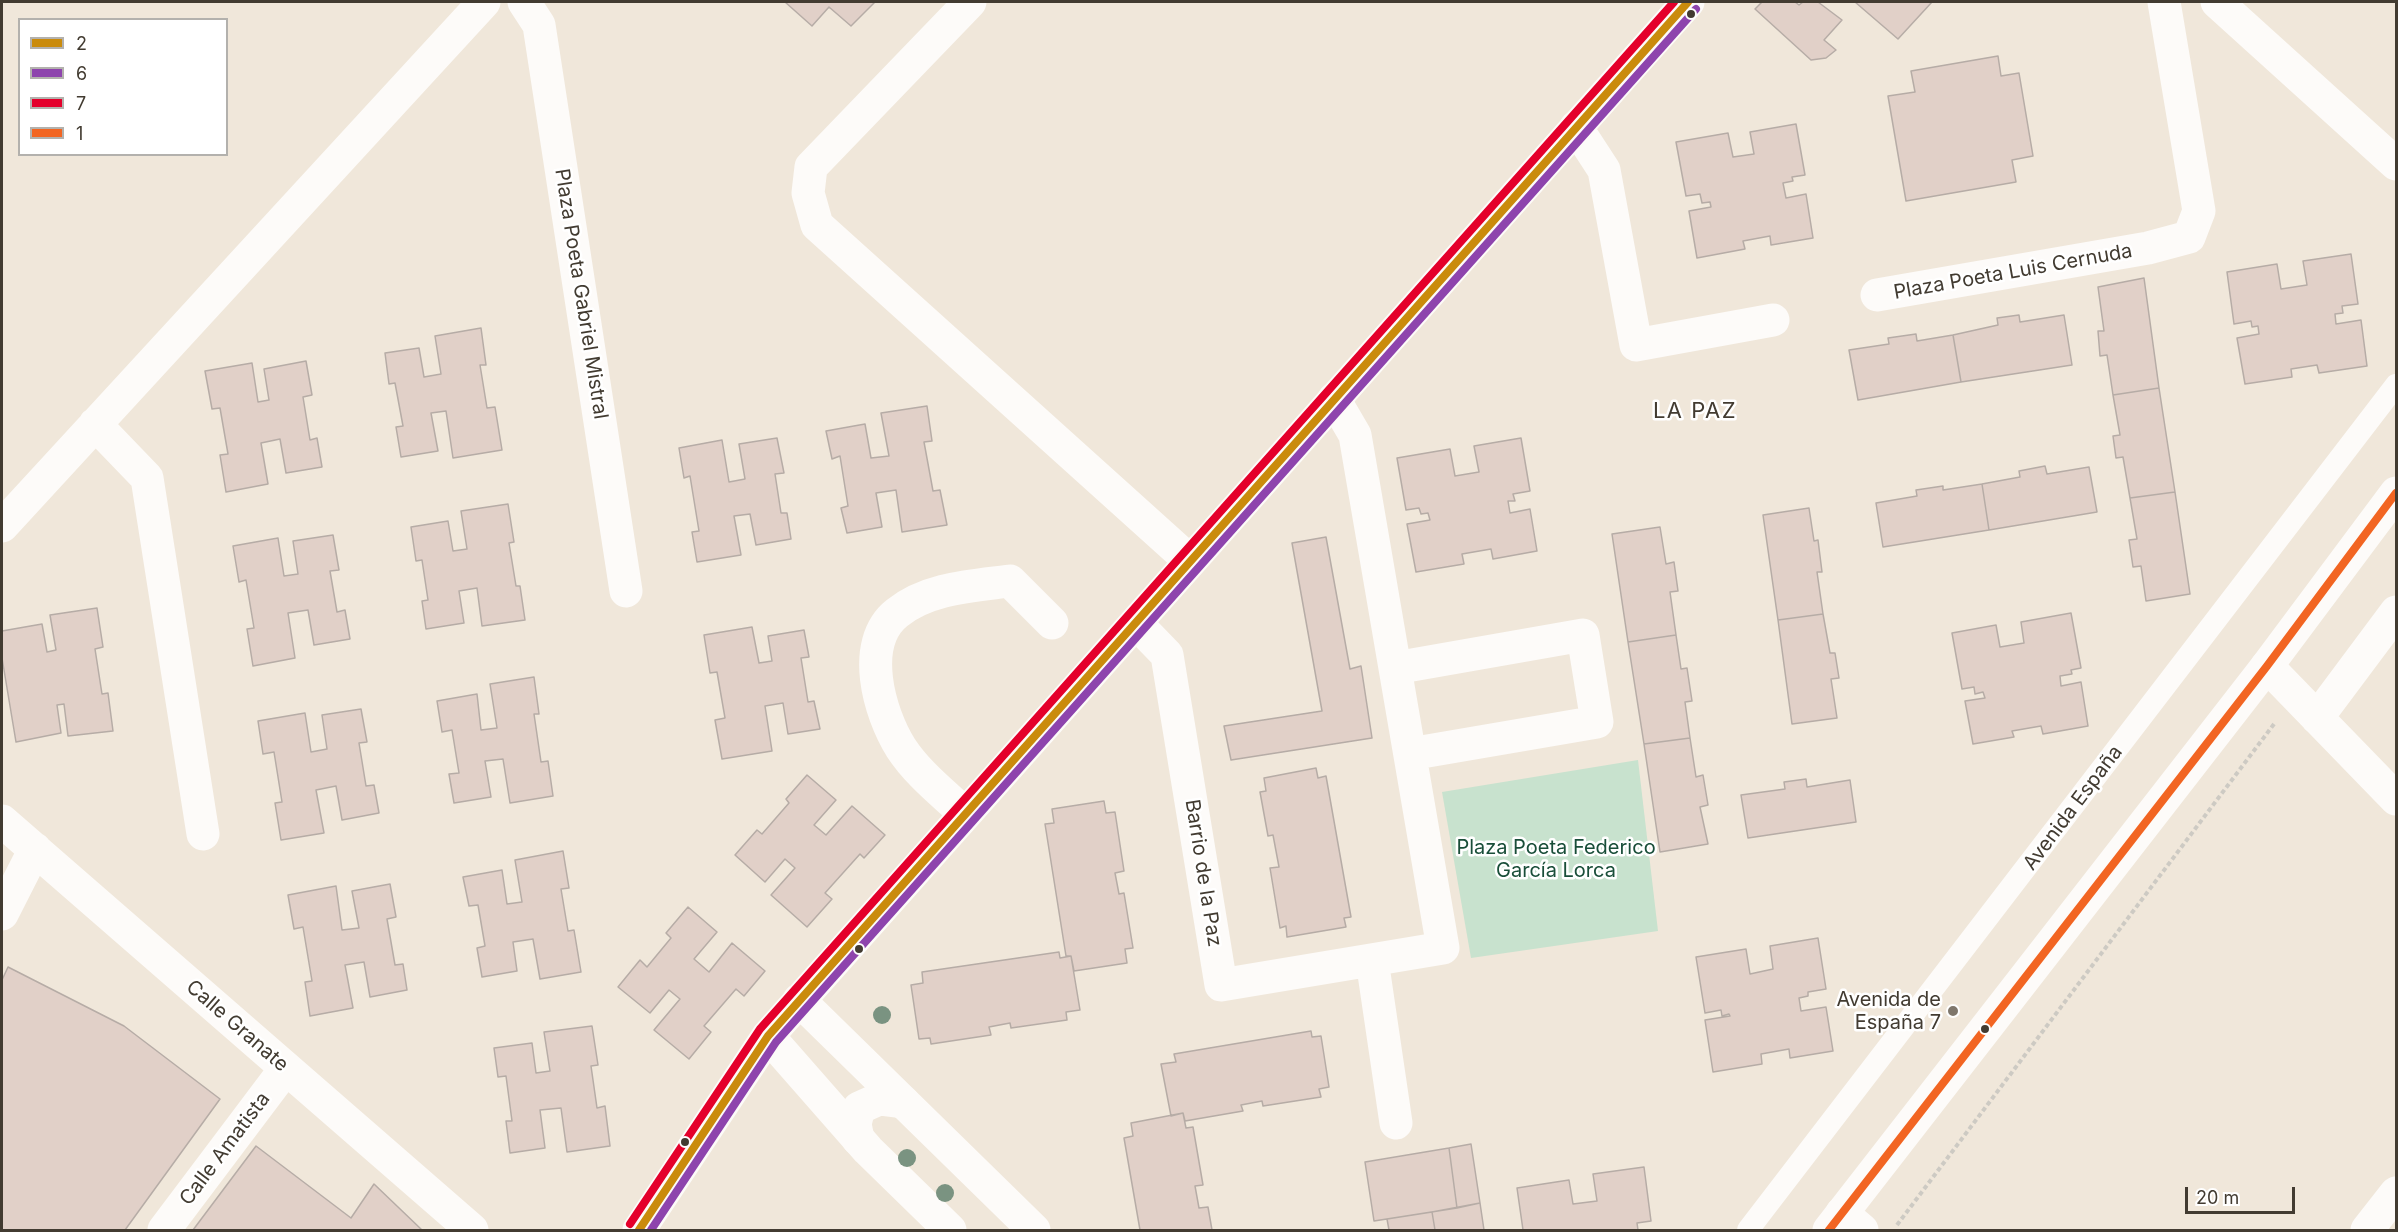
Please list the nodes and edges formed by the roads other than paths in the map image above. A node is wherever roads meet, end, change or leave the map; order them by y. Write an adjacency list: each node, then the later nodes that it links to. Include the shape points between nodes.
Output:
1 (484, 2): 13 (street)
2 (524, 2): 17 (street, Plaza Poeta Gabriel Mistral, via 539,25)
3 (970, 2): 16 (street, via 811,167 808,193 817,225)
4 (1688, 2): 7 (street)
5 (2164, 2): 9 (street, Plaza Poeta Luis Cernuda, via 2199,211 2189,237 2148,249)
6 (2217, 2): 8 (street)
7 (1576, 127): 10 (street, via 1604,170 1636,345); 12 (street)
8 (2397, 164)
9 (1877, 295)
10 (1773, 320)
11 (2397, 385): 45 (lane, Avenida España)
12 (1334, 399): 16 (street); 22 (street, Barrio de la Paz, via 1355,435)
13 (95, 424): 15 (street); 28 (street, via 147,478)
14 (2397, 493): 21 (street)
15 (2, 526)
16 (1190, 561): 20 (street)
17 (627, 591)
18 (2397, 612): 23 (street)
19 (1052, 622): 26 (street, via 1010,581 925,597 895,614 881,632 876,646 878,683 897,740 922,774)
20 (1136, 622): 26 (street); 31 (street, Barrio de la Paz, via 1167,655 1221,985)
21 (2267, 666): 23 (street); 39 (street)
22 (1395, 668): 24 (street, Barrio de la Paz); 24 (street, via 1583,635 1596,722)
23 (2317, 718): 25 (street)
24 (1410, 754): 31 (street, Barrio de la Paz, via 1443,948)
25 (2397, 799)
26 (965, 814): 32 (street)
27 (2, 821): 29 (street, Calle Granate)
28 (203, 834)
29 (35, 849): 30 (street); 34 (street, Calle Granate)
30 (2, 914)
31 (1372, 960): 36 (street)
32 (799, 1000): 33 (street); 35 (street)
33 (768, 1036): 37 (street); 42 (street)
34 (286, 1068): 40 (street, Calle Amatista); 41 (street, Calle Granate)
35 (903, 1102): 37 (street, via 879,1100 859,1108 855,1124); 44 (street)
36 (1396, 1123)
37 (858, 1139): 43 (street)
38 (2397, 1193): 46 (street)
39 (1844, 1225)
40 (164, 1230)
41 (472, 1230)
42 (639, 1230)
43 (950, 1230)
44 (1034, 1230)
45 (1748, 1230)
46 (2369, 1230)

